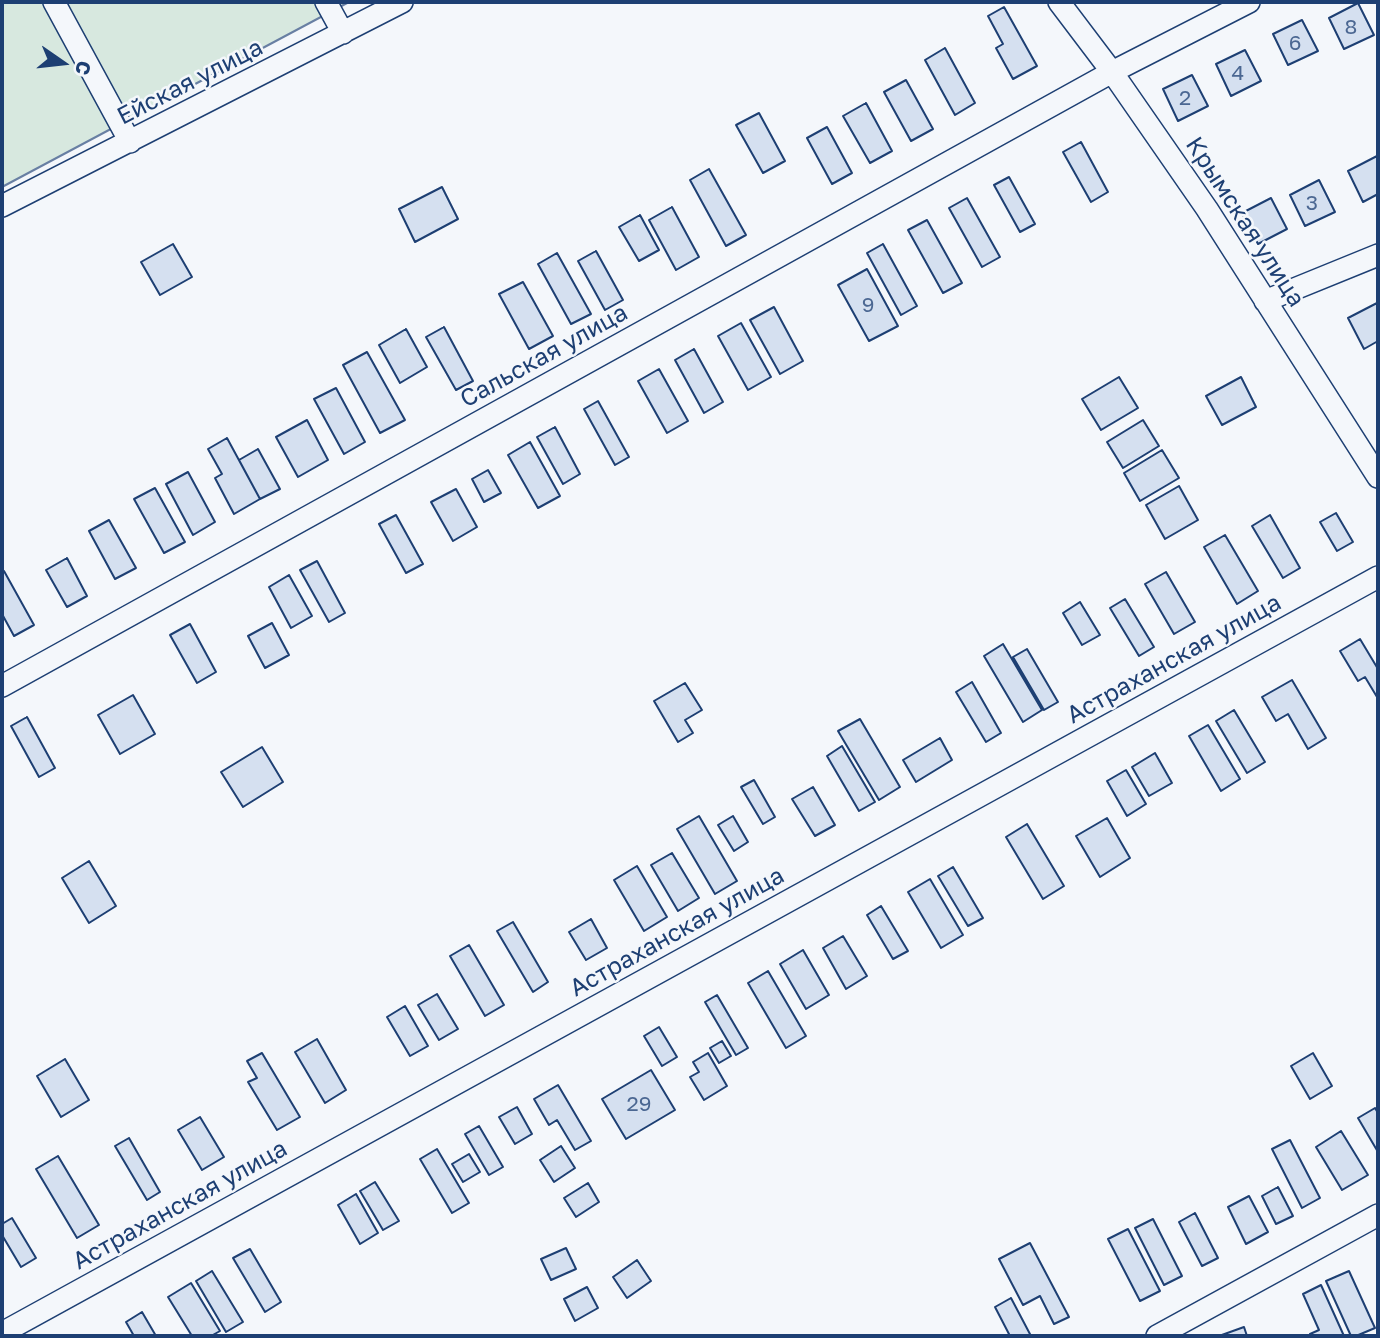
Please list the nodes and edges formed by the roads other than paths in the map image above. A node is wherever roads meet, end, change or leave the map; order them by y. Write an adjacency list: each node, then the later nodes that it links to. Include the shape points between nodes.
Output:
1 (54, 2): 8 (street)
2 (402, 2): 6 (street, Ейская улица)
3 (1059, 2): 7 (street, Крымская улица)
4 (1249, 2): 7 (street, Сальская улица)
5 (327, 4): 6 (street)
6 (343, 33): 8 (street, Ейская улица)
7 (1119, 68): 11 (street, Крымская улица); 14 (street, Сальская улица)
8 (130, 142): 9 (street, Ейская улица)
9 (2, 206)
10 (1378, 255): 11 (street)
11 (1265, 301): 12 (street, Крымская улица)
12 (1378, 477)
13 (1378, 577): 16 (street, Астраханская улица)
14 (2, 686)
15 (1378, 1215): 17 (street)
16 (2, 1333)
17 (1157, 1336)

